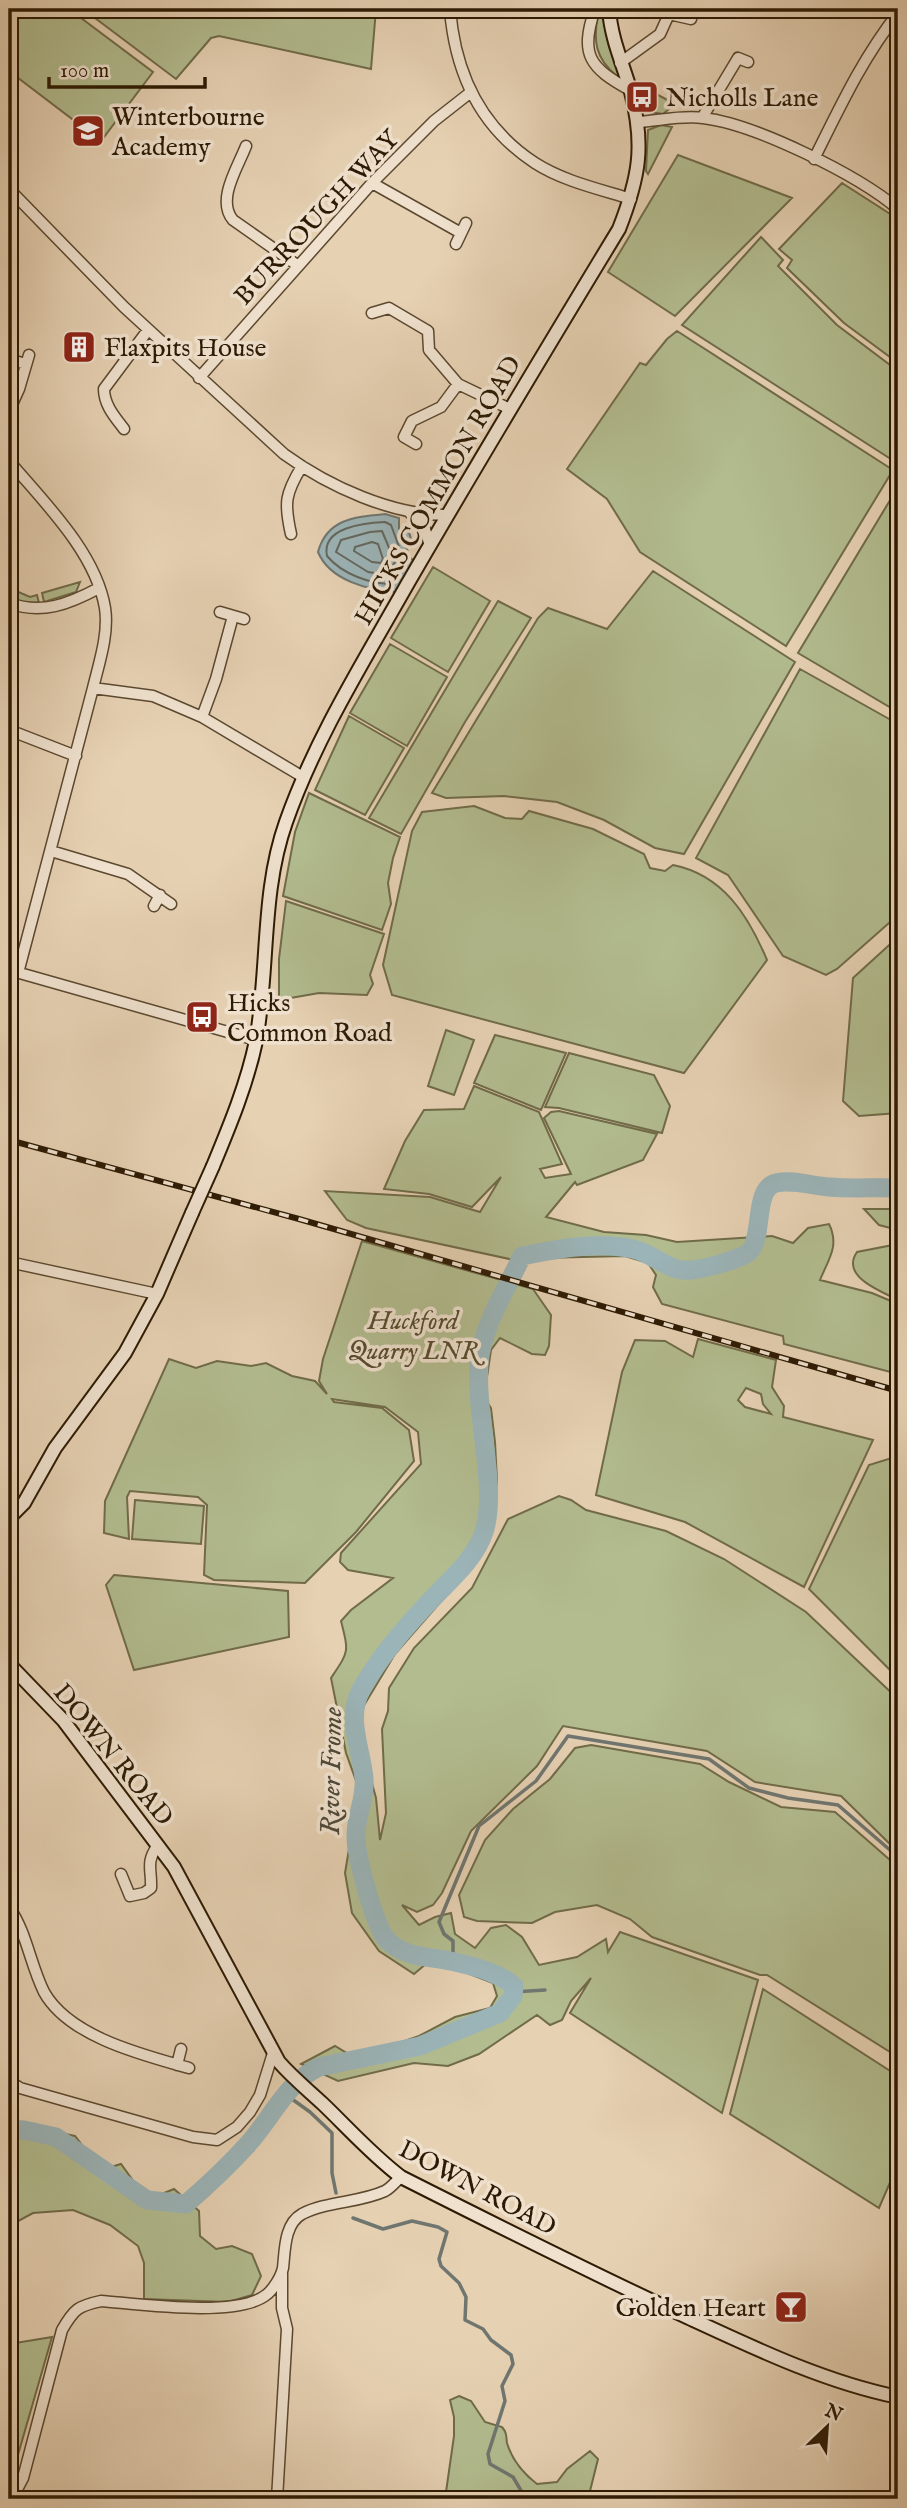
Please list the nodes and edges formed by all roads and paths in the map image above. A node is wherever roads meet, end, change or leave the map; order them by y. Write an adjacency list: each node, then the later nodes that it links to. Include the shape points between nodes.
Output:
1 (450, 9): 10 (street, via 453,40)
2 (595, 9): 9 (street, via 587,38 592,59 607,77)
3 (608, 9): 8 (street)
4 (665, 11): 6 (street); 8 (street, via 660,34)
5 (898, 13): 14 (street, via 869,53)
6 (691, 19)
7 (748, 62): 11 (street, via 738,58)
8 (620, 63): 9 (street)
9 (630, 90): 12 (street)
10 (471, 92): 15 (street, BURROUGH WAY, via 434,121); 17 (street, via 496,131 536,163)
11 (702, 118): 12 (street); 14 (street, via 769,138)
12 (638, 122): 17 (street, via 639,157)
13 (246, 146): 22 (street, via 225,201 227,213)
14 (814, 159): 18 (street)
15 (372, 183): 20 (street); 22 (street, BURROUGH WAY)
16 (11, 195): 24 (street)
17 (631, 199): 28 (street, HICKS COMMON ROAD, via 619,229)
18 (898, 209)
19 (466, 223): 20 (street)
20 (461, 233): 21 (street)
21 (456, 244)
22 (298, 265): 26 (street, BURROUGH WAY)
23 (372, 313): 27 (street, via 389,307 428,331 429,350)
24 (148, 330): 26 (street); 30 (street, via 104,389 111,412)
25 (15, 361): 29 (street, via 28,360)
26 (200, 378): 33 (street)
27 (458, 384): 28 (street); 31 (street, via 442,407 412,421 404,437)
28 (510, 409): 35 (street, HICKS COMMON ROAD)
29 (9, 411)
30 (124, 429)
31 (416, 444)
32 (9, 461): 38 (street, via 72,534)
33 (302, 466): 34 (street); 36 (street, via 286,498)
34 (410, 513): 35 (street); 37 (street, via 424,526)
35 (448, 514): 37 (street, HICKS COMMON ROAD)
36 (291, 534)
37 (429, 546): 47 (street, HICKS COMMON ROAD, via 335,711)
38 (99, 588): 39 (street, via 54,607 27,609); 43 (street, via 105,609 104,642)
39 (9, 603)
40 (220, 612): 41 (street)
41 (233, 616): 42 (street); 44 (street)
42 (244, 619)
43 (93, 688): 44 (street, via 153,696); 46 (street)
44 (202, 718): 47 (street)
45 (9, 730): 46 (street)
46 (76, 756): 48 (street)
47 (303, 777): 53 (street, HICKS COMMON ROAD, via 274,866)
48 (51, 852): 49 (street, via 128,874); 52 (street)
49 (160, 895): 50 (street); 51 (street)
50 (172, 904)
51 (153, 906)
52 (13, 971): 53 (street)
53 (256, 1040): 55 (street, HICKS COMMON ROAD, bridge, via 236,1109)
54 (9, 1262): 55 (street)
55 (157, 1294): 56 (street, HICKS COMMON ROAD, via 125,1353 55,1448 24,1503)
56 (9, 1518)
57 (9, 1664): 58 (street, DOWN ROAD, via 63,1720)
58 (158, 1845): 59 (street, via 150,1856 151,1888 144,1894 130,1896); 62 (street, DOWN ROAD)
59 (121, 1874)
60 (9, 1908): 63 (street, via 54,2006 107,2042)
61 (181, 2049): 63 (street)
62 (276, 2057): 65 (street, via 250,2112 217,2140 105,2114); 66 (street, DOWN ROAD, via 295,2081)
63 (177, 2065): 64 (street)
64 (189, 2068)
65 (9, 2081)
66 (401, 2177): 67 (street, via 386,2191 302,2214 293,2221); 70 (street, DOWN ROAD, via 730,2337 806,2369)
67 (282, 2273): 68 (street, via 269,2294); 69 (street)
68 (259, 2300): 69 (street); 71 (street, via 222,2309 101,2301 72,2312 62,2330 23,2478)
69 (282, 2308): 72 (street, via 287,2329)
70 (898, 2397)
71 (12, 2499)
72 (277, 2499)

